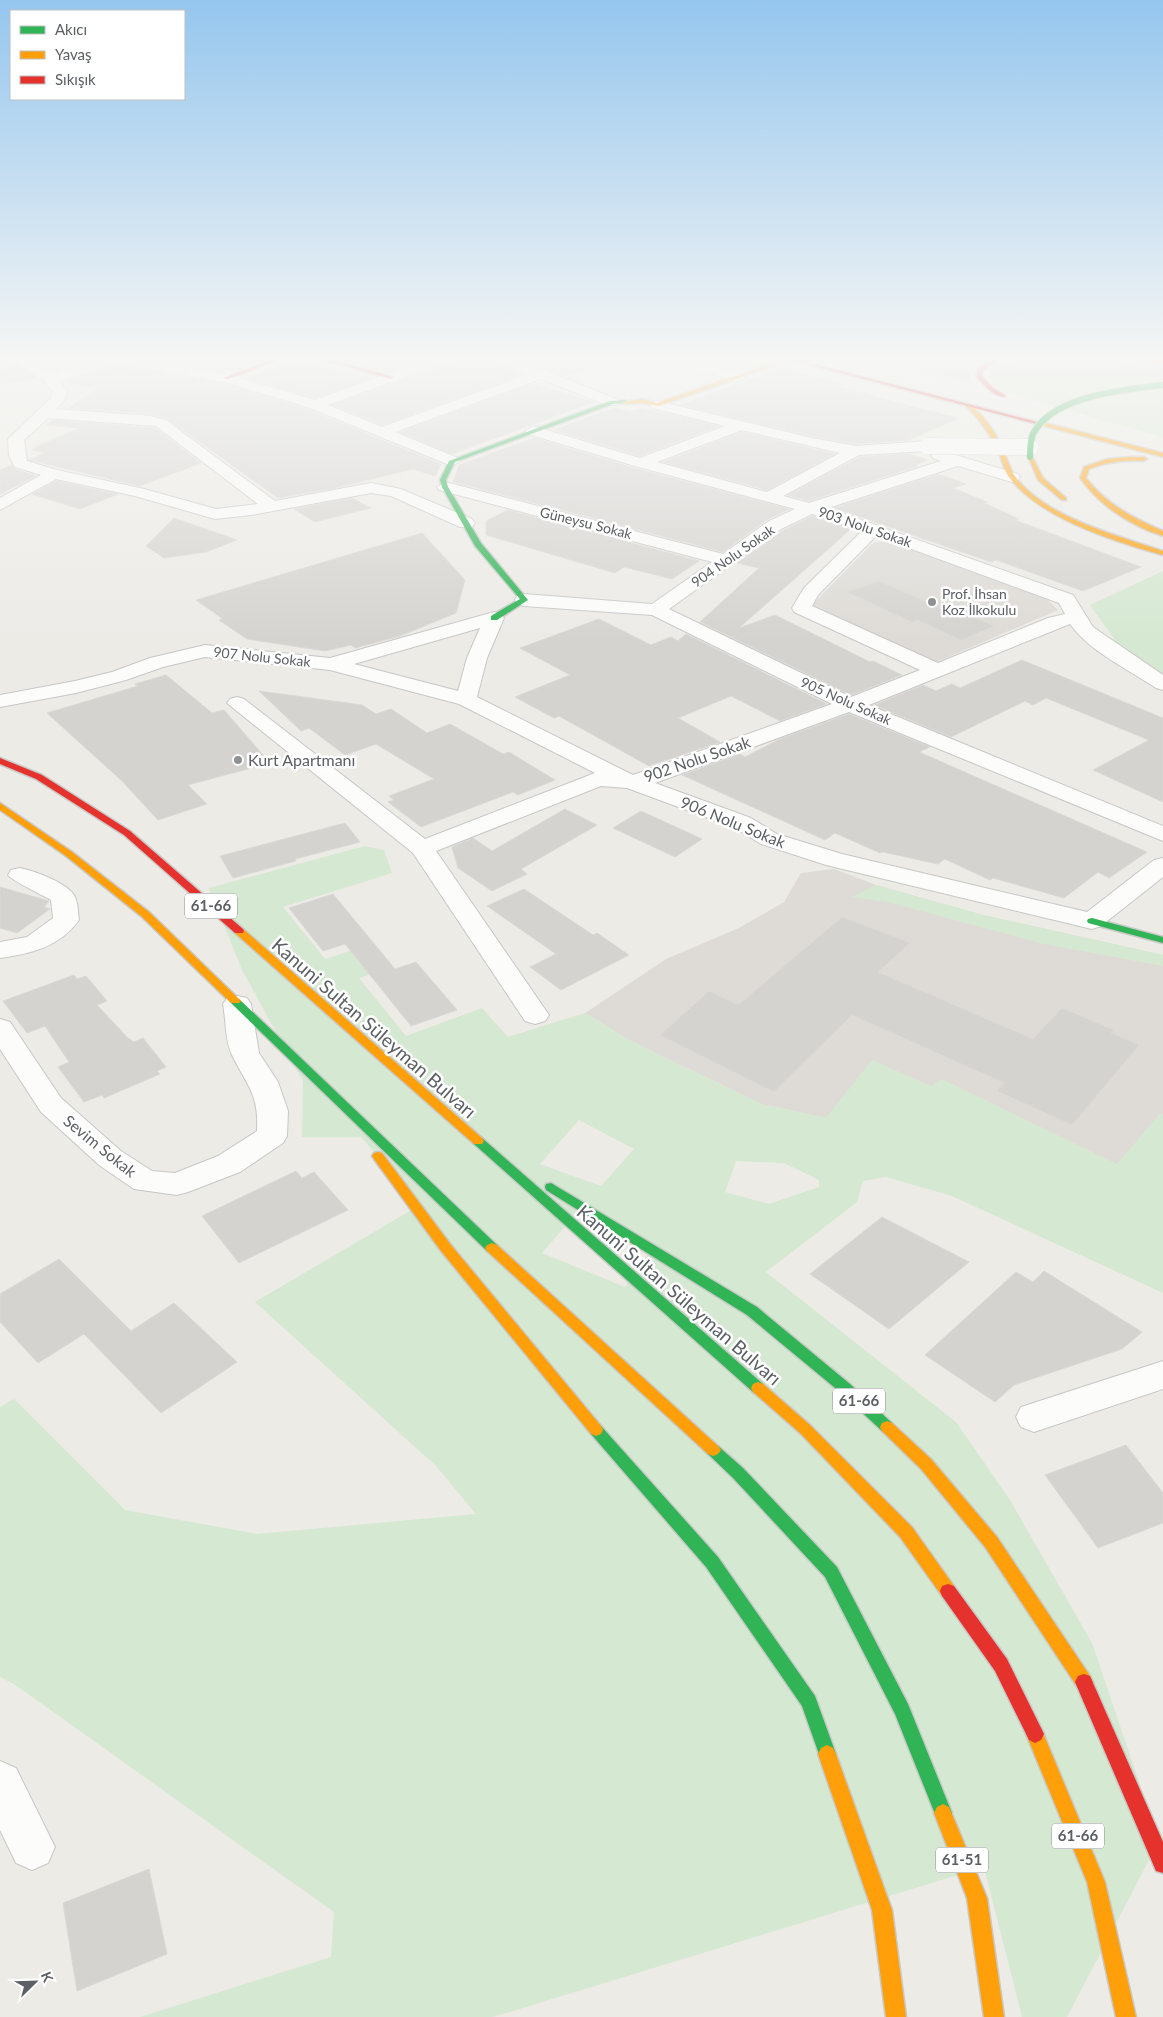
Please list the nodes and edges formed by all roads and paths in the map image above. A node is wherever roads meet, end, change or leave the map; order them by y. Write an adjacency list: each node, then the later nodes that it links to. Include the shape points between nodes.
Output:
1 (17, 453): 16 (street)
2 (201, 453): 24 (street)
3 (432, 453): 11 (street)
4 (473, 453): 11 (main road)
5 (608, 453): 15 (street, 903 Nolu Sokak)
6 (667, 453): 15 (street)
7 (854, 453): 22 (street)
8 (937, 453): 12 (street)
9 (1002, 453): 18 (main road)
10 (1030, 453): 25 (main road, via 1040,479 1051,490)
11 (452, 461): 20 (main road, via 443,480)
12 (956, 461): 18 (street); 26 (street, 904 Nolu Sokak)
13 (1163, 461): 29 (main road, via 1110,460 1086,468 1083,474 1090,488 1108,504)
14 (0, 462): 16 (street)
15 (641, 463): 22 (street, 903 Nolu Sokak)
16 (20, 464): 17 (street)
17 (54, 474): 23 (street); 24 (street, via 138,492 215,514)
18 (1012, 477): 32 (main road, via 1043,503 1064,515)
19 (1063, 482): 21 (main road)
20 (445, 487): 27 (main road); 33 (street, Güneysu Sokak)
21 (1075, 493)
22 (768, 498): 26 (street, 903 Nolu Sokak)
23 (0, 506)
24 (271, 506): 27 (street, via 371,488 396,492)
25 (1080, 506): 30 (main road); 31 (main road, via 1114,528)
26 (811, 508): 28 (street, 903 Nolu Sokak); 33 (street, 904 Nolu Sokak, via 775,525)
27 (466, 523): 34 (main road, via 478,544)
28 (873, 529): 36 (street, 903 Nolu Sokak, via 1066,599); 39 (street, via 811,592 801,608)
29 (1163, 534)
30 (1163, 539)
31 (1163, 548)
32 (1163, 553)
33 (727, 560): 35 (street, 904 Nolu Sokak)
34 (524, 600): 35 (street, 905 Nolu Sokak); 37 (main road)
35 (656, 610): 44 (street, 905 Nolu Sokak)
36 (1075, 617): 39 (street, 902 Nolu Sokak); 40 (street, 903 Nolu Sokak, via 1086,631)
37 (494, 618): 38 (street, 907 Nolu Sokak); 41 (street, via 477,658)
38 (331, 664): 41 (street, 906 Nolu Sokak); 42 (street, 907 Nolu Sokak, via 205,651 76,687)
39 (936, 670): 44 (street, 902 Nolu Sokak)
40 (1163, 684)
41 (466, 700): 48 (street, 906 Nolu Sokak)
42 (0, 701)
43 (237, 703): 53 (street)
44 (849, 704): 48 (street, 902 Nolu Sokak, via 650,778); 52 (street, 905 Nolu Sokak)
45 (0, 761): 57 (main road, Kanuni Sultan Süleyman Bulvarı / 61-66, via 39,777 127,833)
46 (34, 762): 47 (main road)
47 (57, 774)
48 (630, 782): 53 (street, 902 Nolu Sokak, via 599,779); 58 (street, 906 Nolu Sokak, via 743,823 768,838 835,860)
49 (0, 806): 54 (main road)
50 (111, 809): 57 (main road, 61-66, via 149,841)
51 (9, 827): 54 (main road)
52 (1163, 834)
53 (422, 848): 62 (street)
54 (69, 854): 61 (main road, via 144,914)
55 (1163, 866): 58 (street)
56 (20, 875): 60 (street, via 63,897 66,920 49,937 23,948)
57 (199, 895): 64 (main road, Kanuni Sultan Süleyman Bulvarı / 61-66)
58 (1092, 921): 59 (main road)
59 (1163, 940)
60 (0, 950)
61 (237, 1004): 63 (street, Sevim Sokak, via 245,1053 263,1082 273,1111 272,1136 230,1164 177,1184 145,1181 110,1158 51,1105); 65 (main road)
62 (535, 1015)
63 (0, 1028)
64 (404, 1077): 70 (main road, 61-66, via 565,1198 752,1311 845,1388 926,1464 991,1542 1080,1673); 73 (main road, Kanuni Sultan Süleyman Bulvarı / 61-66, via 805,1430 906,1532 1001,1665 1046,1756 1096,1882)
65 (341, 1101): 71 (main road, via 446,1248 601,1436 712,1562 809,1702 882,1910); 72 (main road, 61-51, via 484,1242 738,1473 832,1572 902,1710 976,1898)
66 (1163, 1375): 67 (street)
67 (1034, 1417)
68 (0, 1783): 69 (street)
69 (32, 1847)
70 (1163, 1864)
71 (896, 2017)
72 (994, 2017)
73 (1126, 2017)

